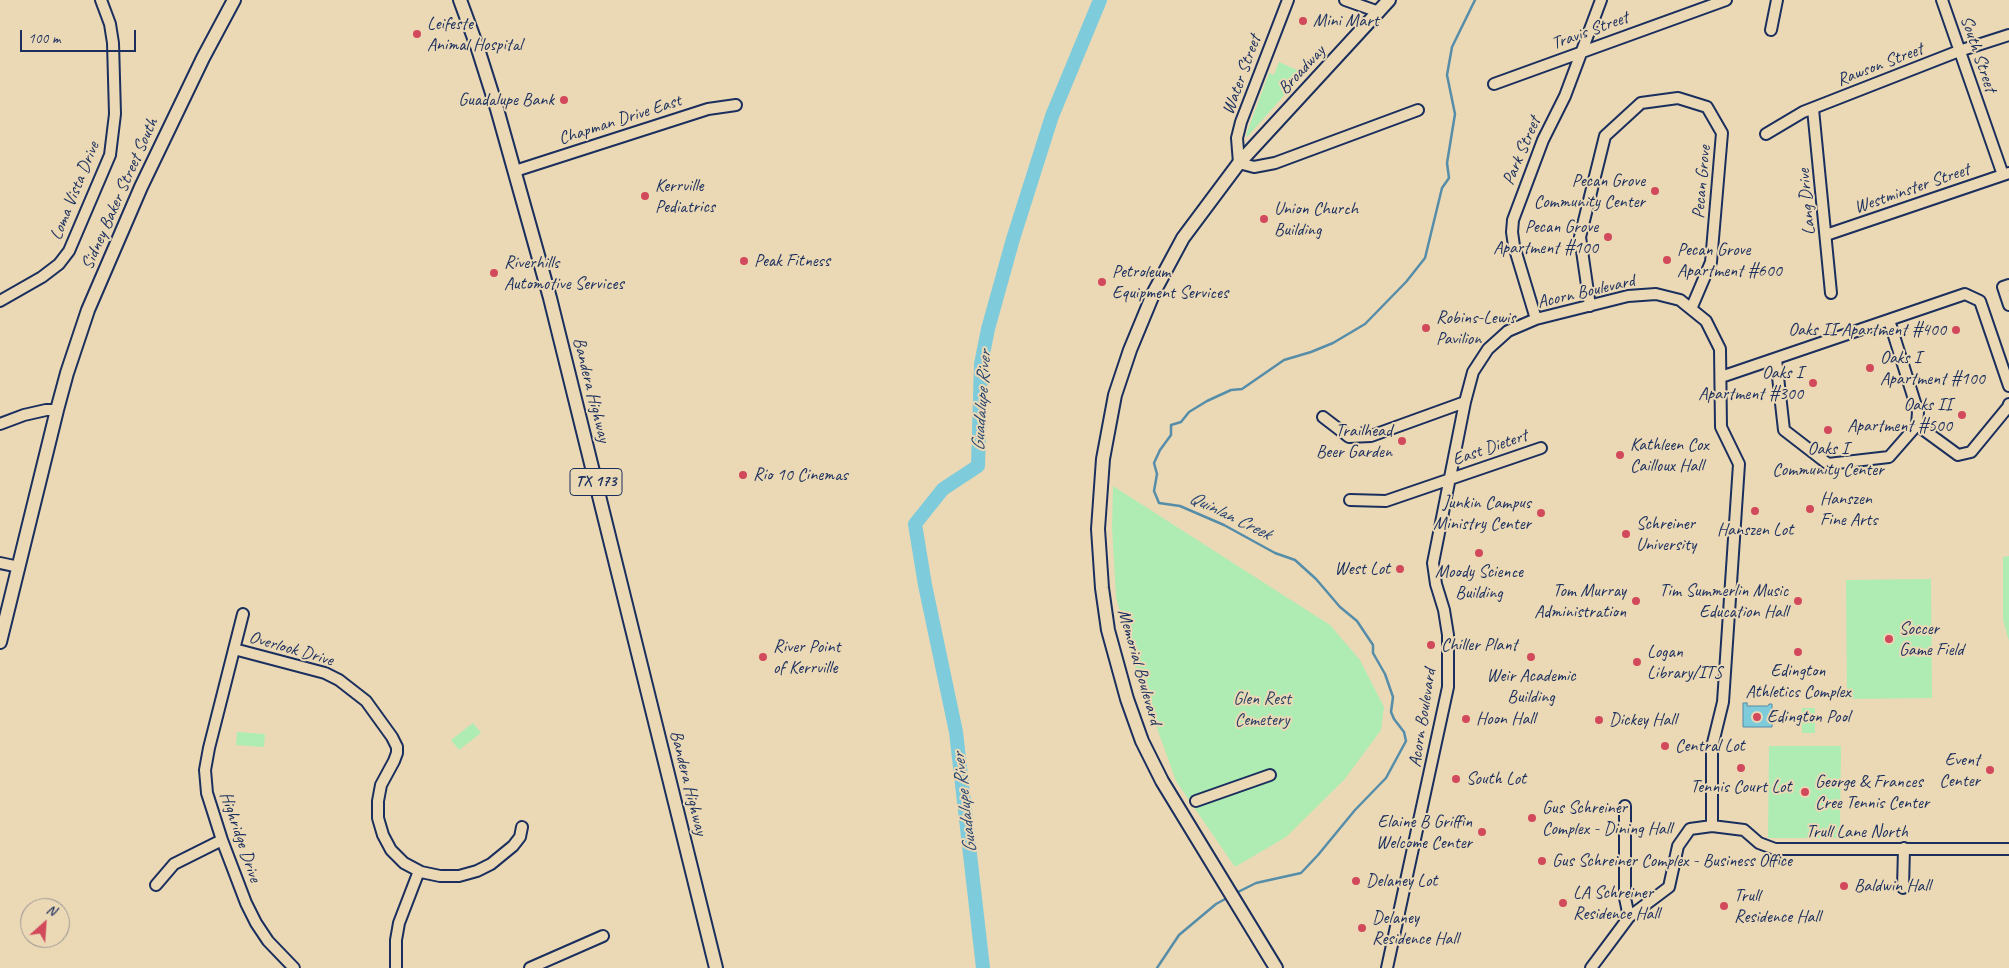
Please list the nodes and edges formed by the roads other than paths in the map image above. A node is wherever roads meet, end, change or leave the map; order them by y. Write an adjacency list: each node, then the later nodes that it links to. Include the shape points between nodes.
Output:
1 (100, 0): 28 (street, Loma Vista Drive, via 110,24 113,43 115,114 110,155 69,252 42,277)
2 (234, 0): 39 (main road, Sidney Baker Street South, via 203,58 107,264 77,341)
3 (460, 0): 23 (main road, Bandera Highway / TX 173)
4 (1288, 0): 22 (street, Water Street, via 1237,138)
5 (1345, 0): 12 (street)
6 (1389, 0): 12 (main road, Broadway)
7 (1602, 0): 16 (street, Park Street)
8 (1726, 0): 11 (street, Travis Street)
9 (1777, 0): 13 (street)
10 (1942, 0): 15 (street, South Street)
11 (1711, 2): 16 (street, Travis Street)
12 (1379, 12): 22 (main road, Broadway)
13 (1771, 30)
14 (2009, 35): 15 (street, Rawson Street)
15 (1960, 51): 19 (street, Rawson Street); 24 (street, South Street)
16 (1581, 52): 17 (street, Travis Street); 32 (street, Park Street, via 1565,96 1543,140 1512,226 1516,253)
17 (1494, 84)
18 (736, 105): 23 (street, Chapman Drive East, via 708,109)
19 (1813, 109): 21 (street, Rawson Street); 25 (street, Lang Drive)
20 (1418, 110): 22 (street, via 1275,163 1254,167)
21 (1766, 134)
22 (1239, 163): 68 (main road, Memorial Boulevard, via 1183,238 1145,311 1127,358 1105,442 1099,501 1099,561 1114,654 1148,754 1176,806)
23 (515, 171): 67 (main road, Bandera Highway / TX 173, via 563,351)
24 (2006, 174): 25 (street, Westminster Street)
25 (1826, 235): 27 (street, Lang Drive)
26 (2009, 285): 30 (street, via 2003,287)
27 (1831, 292)
28 (0, 301)
29 (1590, 306): 31 (street, Acorn Boulevard, via 1628,296 1656,294 1680,300); 31 (street, Pecan Grove, via 1580,237 1605,136 1641,103 1678,98 1707,107 1722,133 1711,262); 32 (street, Acorn Boulevard)
30 (2009, 306)
31 (1691, 309): 35 (street, Acorn Boulevard, via 1706,321 1720,349)
32 (1536, 319): 37 (street, Acorn Boulevard, via 1508,331 1488,349 1473,372)
33 (1889, 320): 34 (street); 36 (street, via 1965,294 1980,301); 42 (street, via 1918,412)
34 (1776, 358): 35 (street); 42 (street, via 1784,430 1828,464 1889,457)
35 (1721, 377): 54 (street, Acorn Boulevard, via 1721,426 1739,464 1724,702 1712,747)
36 (2009, 386)
37 (1465, 402): 40 (street, via 1372,436 1349,437); 44 (street, Acorn Boulevard)
38 (2009, 404): 42 (street, via 1972,452 1958,456)
39 (57, 410): 41 (street, via 24,414); 47 (main road, Sidney Baker Street South)
40 (1323, 417)
41 (0, 424)
42 (1917, 424)
43 (1542, 448): 44 (street, East Dietert)
44 (1449, 480): 45 (street, East Dietert, via 1386,501); 69 (street, Acorn Boulevard, via 1433,563 1448,635 1448,687)
45 (1350, 500)
46 (0, 563): 47 (street)
47 (19, 567): 49 (main road, Sidney Baker Street South)
48 (243, 614): 50 (street, Highridge Drive)
49 (0, 642)
50 (234, 649): 56 (street, Highridge Drive, via 205,770 207,793); 59 (street, Overlook Drive, via 325,673 366,701 397,747 378,801 382,835 404,863)
51 (1270, 775): 52 (street)
52 (1196, 801)
53 (1625, 806): 62 (street, via 1625,898)
54 (1712, 826): 57 (street, Trull Lane North, via 1744,830 1759,843 1775,848); 62 (street, via 1690,829 1678,846 1668,888)
55 (522, 827): 59 (street, Overlook Drive, via 520,838 513,846 477,872 440,876)
56 (222, 840): 60 (street, via 174,864); 64 (street, Highridge Drive, via 256,923)
57 (1904, 848): 58 (street, Trull Lane North); 61 (street)
58 (2009, 849)
59 (419, 871): 65 (street, via 399,923)
60 (156, 885)
61 (1903, 888)
62 (1629, 916): 70 (street)
63 (603, 936): 66 (street)
64 (294, 968)
65 (396, 968)
66 (530, 968)
67 (716, 968)
68 (1276, 968)
69 (1387, 968)
70 (1591, 968)

